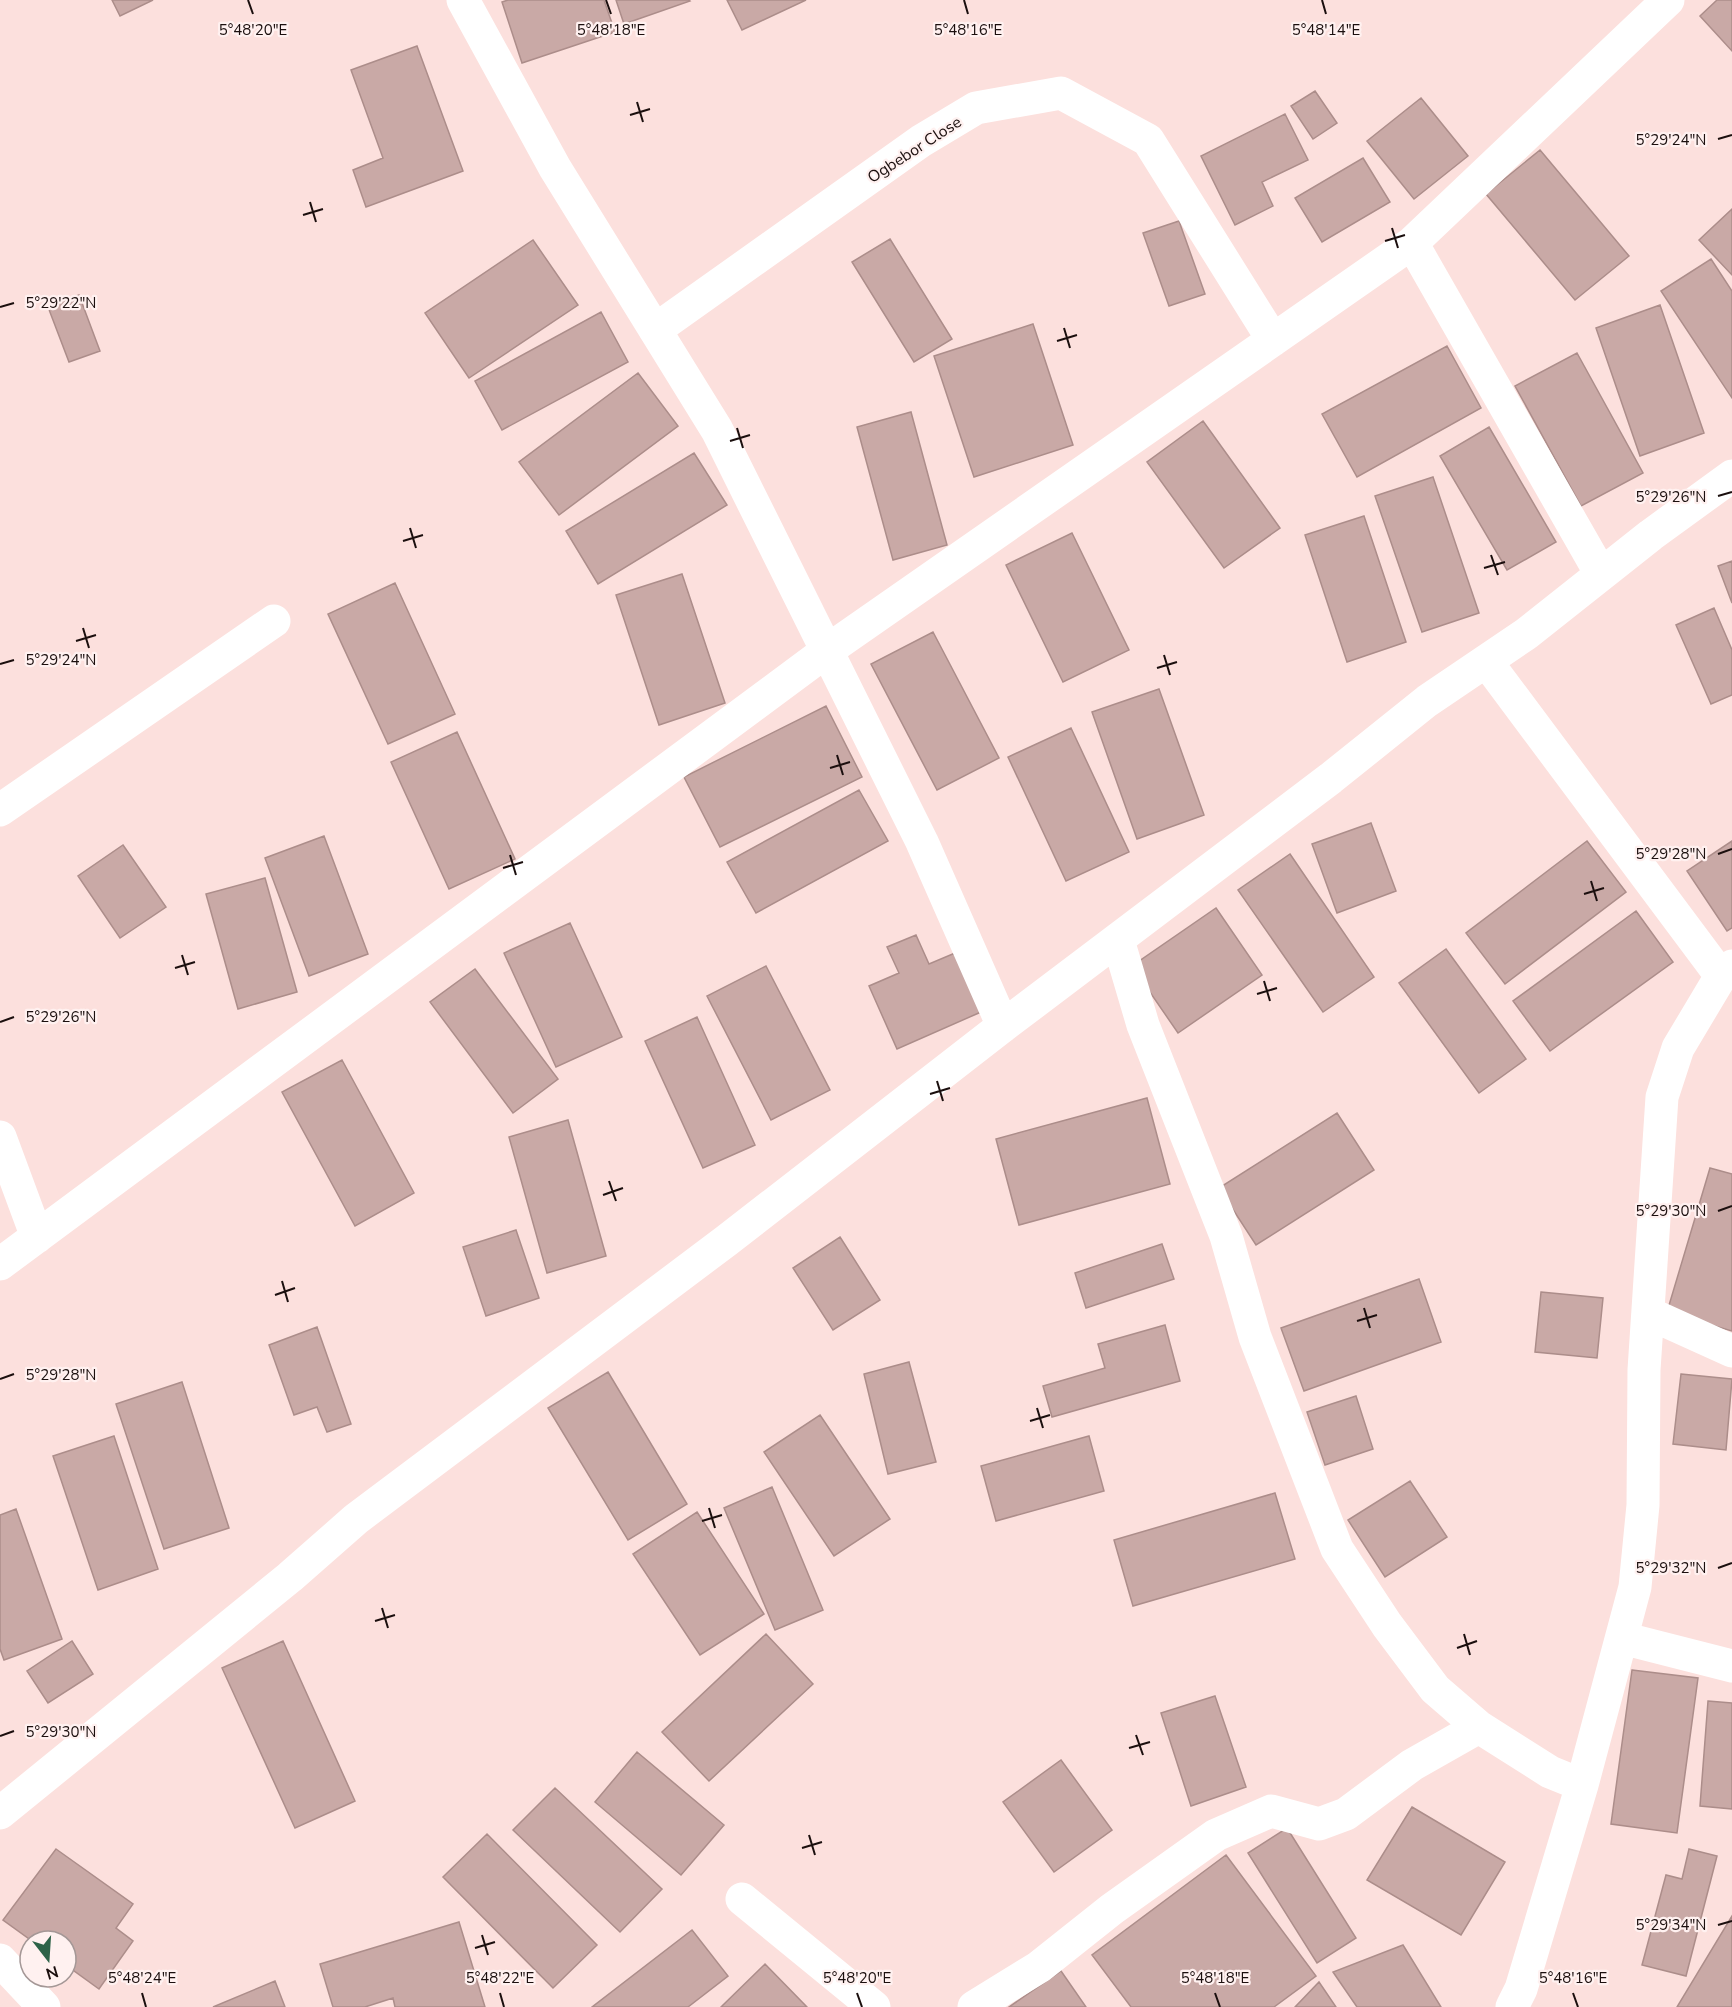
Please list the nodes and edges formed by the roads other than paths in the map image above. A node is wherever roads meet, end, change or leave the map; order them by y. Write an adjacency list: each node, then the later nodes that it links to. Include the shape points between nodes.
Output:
1 (464, 0): 4 (street, via 555,168)
2 (1668, 0): 3 (street)
3 (1412, 243): 5 (street); 7 (street)
4 (655, 330): 5 (street, Ogbebor Close, via 957,119 976,108 1061,93 1148,140); 9 (street, via 717,430)
5 (1273, 340): 9 (street)
6 (1729, 484): 7 (street)
7 (1601, 574): 10 (street)
8 (274, 621): 11 (street)
9 (828, 650): 14 (street, via 922,842); 16 (street)
10 (1486, 661): 12 (street, via 1426,701); 13 (street)
11 (0, 810)
12 (1118, 940): 14 (street); 22 (street, via 1143,1025 1226,1236 1255,1337 1337,1549 1387,1625 1436,1689)
13 (1727, 971): 18 (street, via 1678,1048 1662,1098)
14 (1004, 1026): 24 (street, via 356,1519)
15 (0, 1137): 16 (street)
16 (37, 1238): 17 (street)
17 (0, 1264)
18 (1648, 1313): 19 (street); 20 (street, via 1643,1505 1635,1587)
19 (1732, 1351)
20 (1622, 1638): 21 (street); 23 (street)
21 (1732, 1666)
22 (1479, 1727): 23 (street, via 1550,1772); 29 (street, via 1412,1765 1346,1814 1319,1824 1271,1811 1216,1835 1039,1967)
23 (1582, 1785): 30 (street, via 1521,1989)
24 (0, 1813)
25 (742, 1899): 28 (street)
26 (0, 1960): 27 (street)
27 (44, 2007)
28 (874, 2007)
29 (974, 2007)
30 (1512, 2007)

